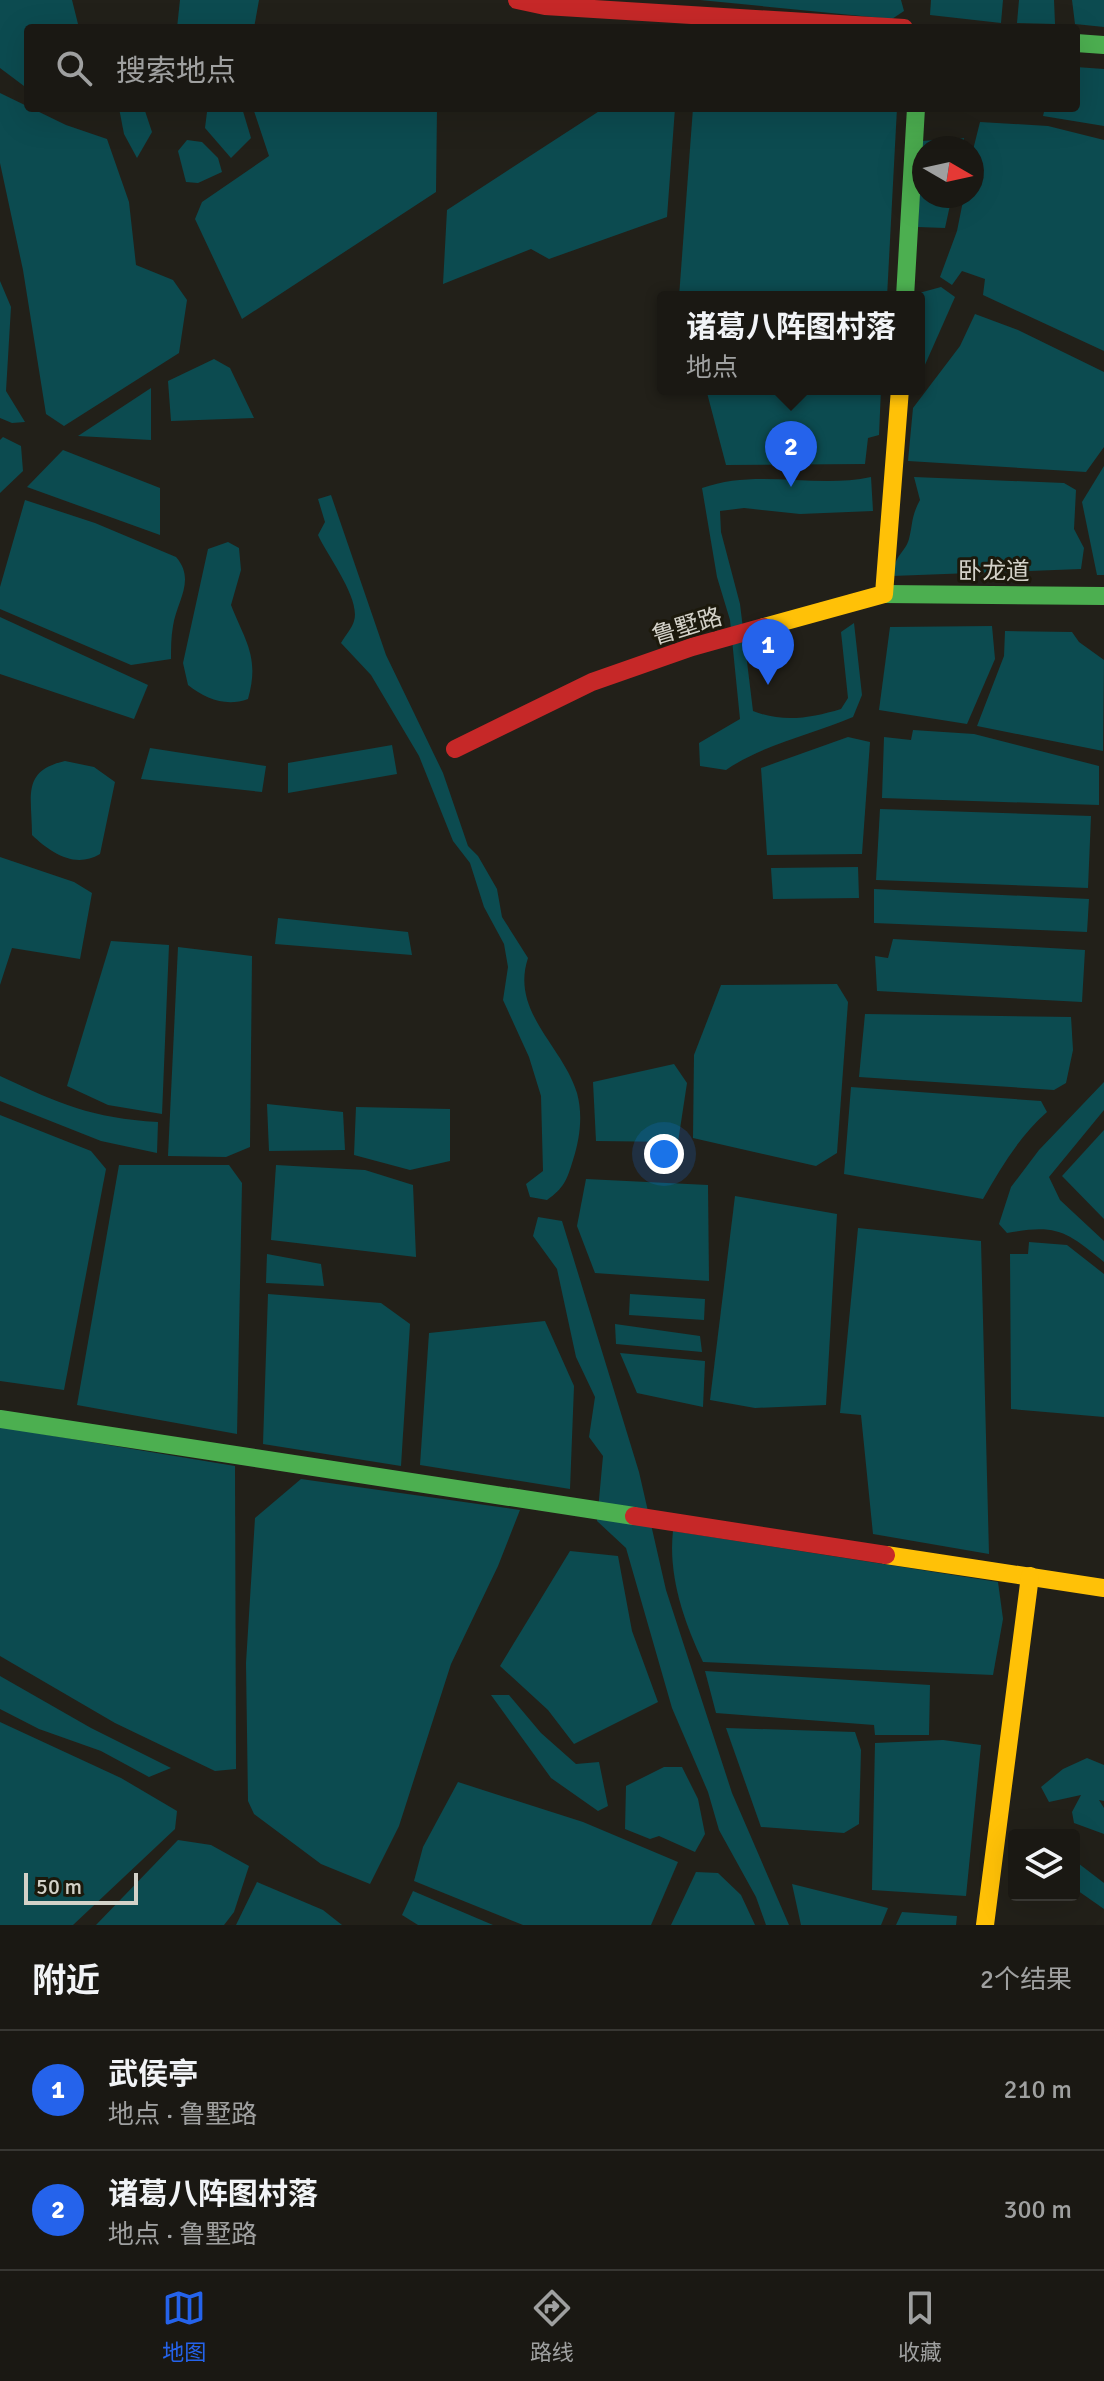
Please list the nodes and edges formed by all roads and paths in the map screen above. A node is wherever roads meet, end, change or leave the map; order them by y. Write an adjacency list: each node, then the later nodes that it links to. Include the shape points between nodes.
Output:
1 (517, 0): 2 (street)
2 (839, 24)
3 (1080, 43): 4 (street)
4 (1104, 45)
5 (916, 112): 6 (street)
6 (905, 291)
7 (900, 395): 8 (street)
8 (884, 594): 9 (street, 卧龙道); 10 (street, 鲁墅路, via 692,647 592,682)
9 (1104, 596)
10 (455, 749)
11 (0, 1419): 12 (street)
12 (1030, 1576): 13 (street); 14 (street)
13 (1104, 1588)
14 (985, 1925)

